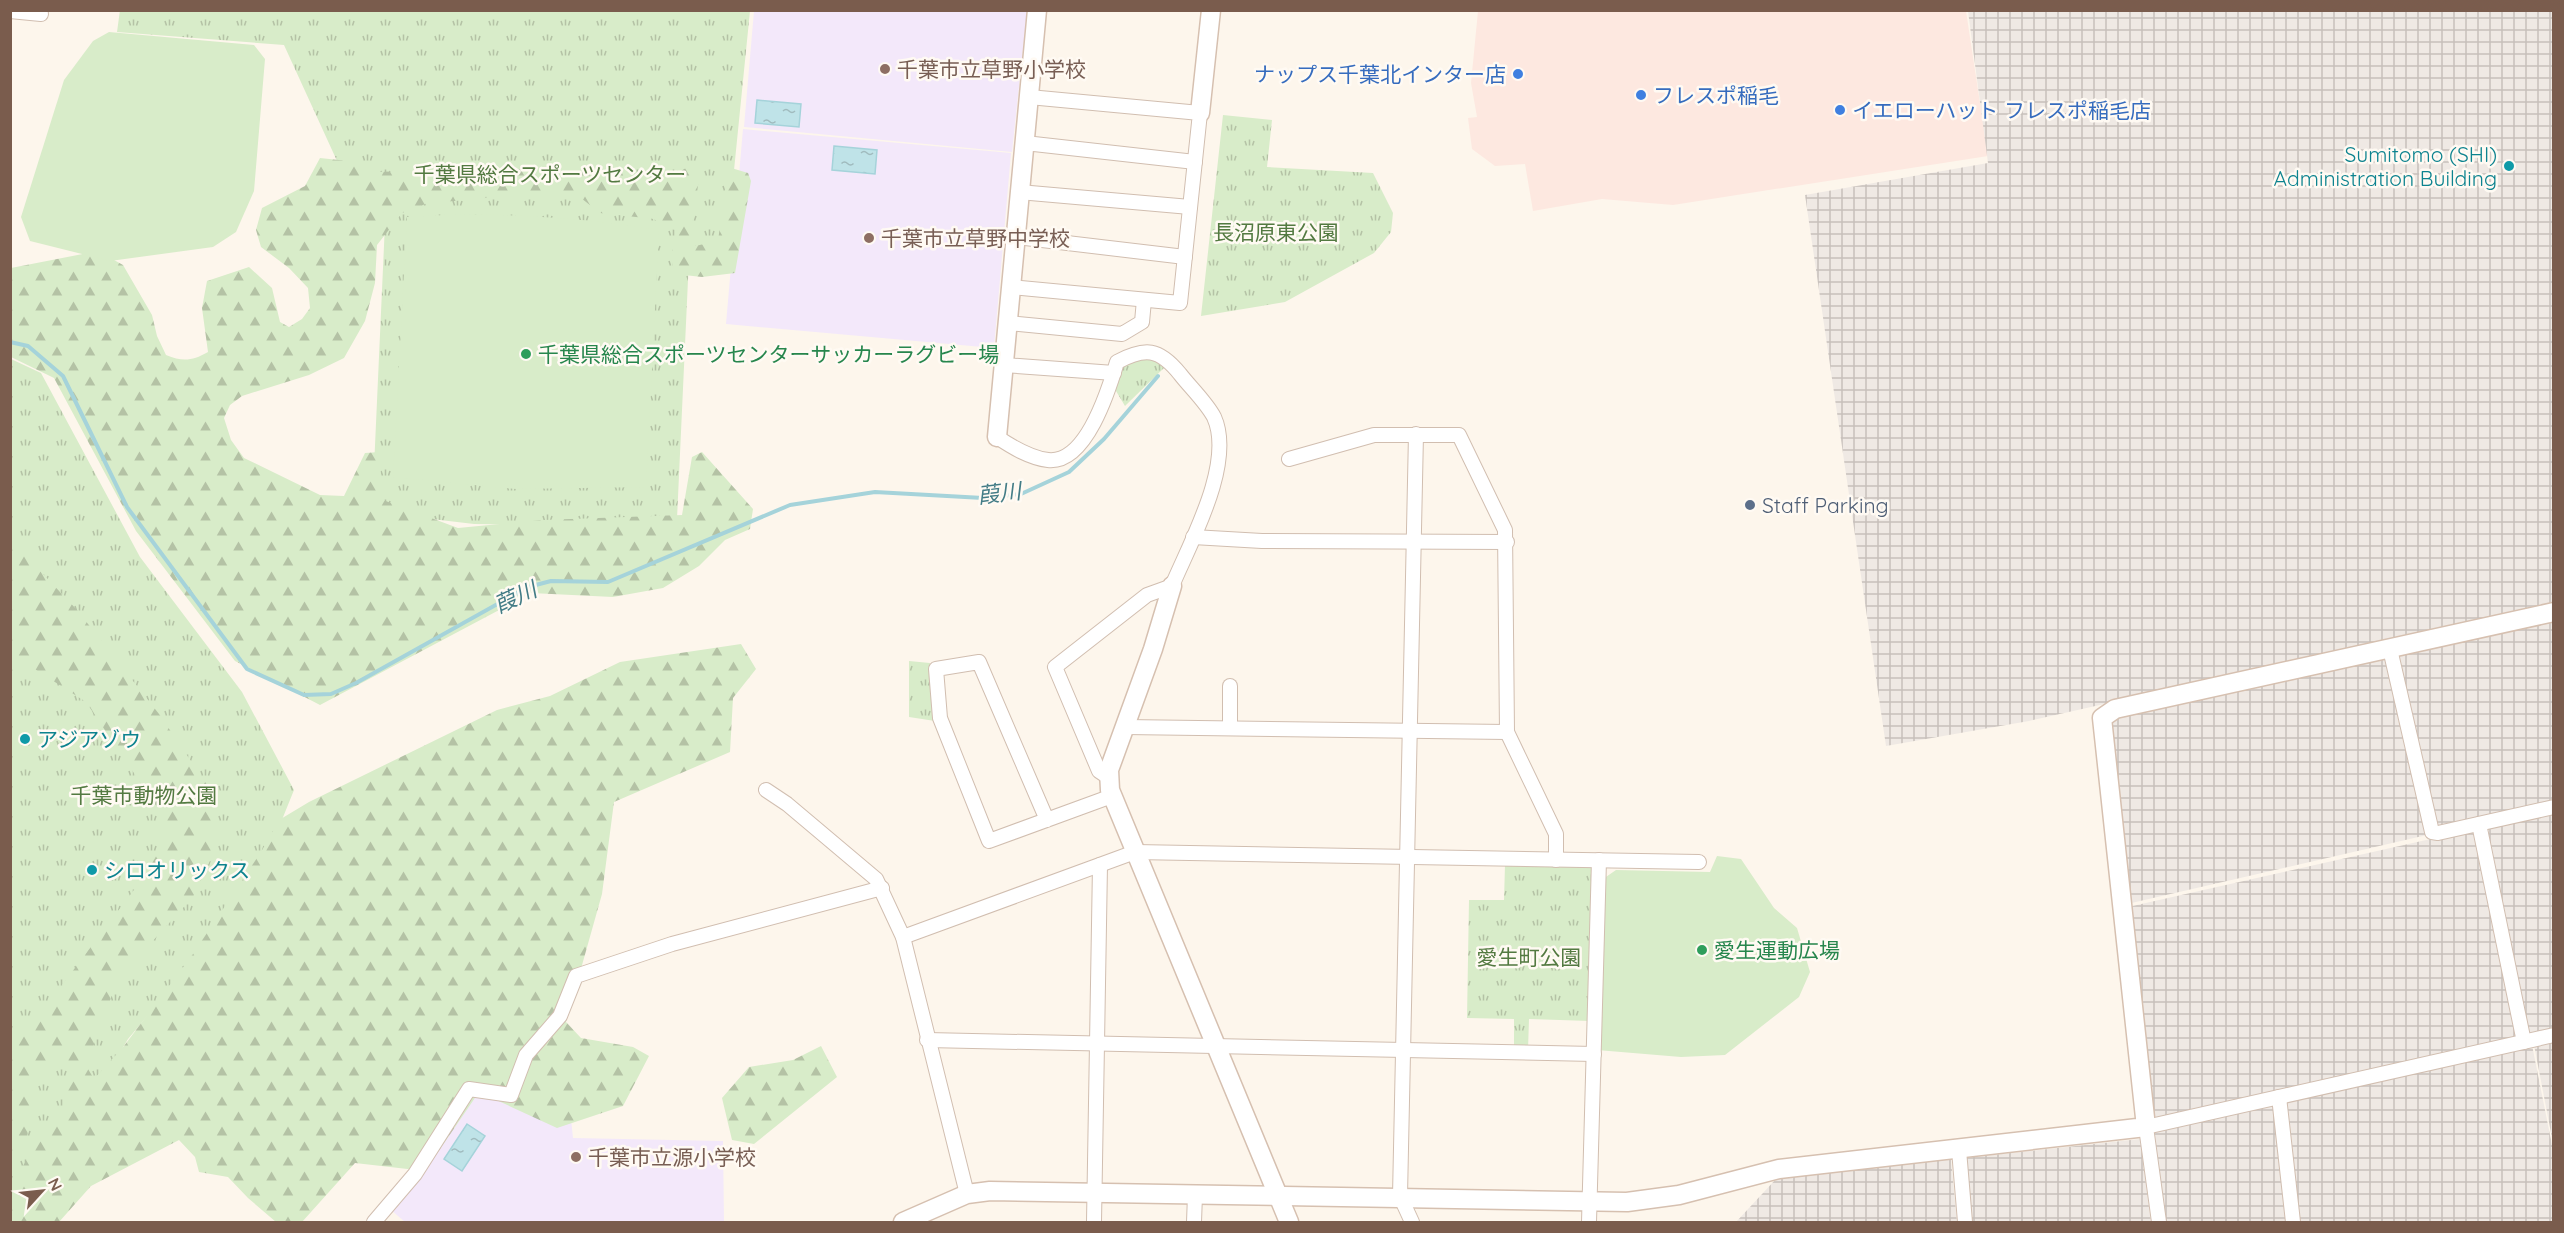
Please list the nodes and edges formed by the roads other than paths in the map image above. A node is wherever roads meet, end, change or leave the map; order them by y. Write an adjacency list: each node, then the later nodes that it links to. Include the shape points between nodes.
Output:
1 (1037, 10): 5 (street)
2 (1211, 10): 6 (street)
3 (10, 11): 4 (street)
4 (41, 14)
5 (1029, 97): 6 (street); 7 (street)
6 (1200, 113): 8 (street)
7 (1025, 143): 8 (street); 9 (street)
8 (1195, 162): 10 (street)
9 (1019, 192): 10 (street); 11 (street)
10 (1190, 207): 12 (street)
11 (1016, 237): 12 (street); 13 (street)
12 (1185, 257): 14 (street, via 1180,303)
13 (1010, 287): 14 (street); 15 (street)
14 (1144, 300): 15 (street, via 1142,322 1122,334)
15 (1008, 323): 16 (street)
16 (1004, 365): 17 (street); 19 (street)
17 (1114, 373): 19 (street, via 1106,399 1087,433 1061,459 1036,457); 21 (street, via 1117,362 1136,352 1155,352 1175,368 1213,415 1219,432 1210,502)
18 (1416, 434): 20 (street, via 1374,435); 22 (street); 23 (street, via 1459,435 1505,530)
19 (997, 437)
20 (1288, 459)
21 (1193, 537): 22 (street, via 1262,541); 24 (street)
22 (1413, 540): 23 (street); 30 (street)
23 (1507, 542): 31 (street)
24 (1172, 586): 28 (street); 32 (street, via 1147,595 1055,667 1099,771)
25 (2553, 612): 26 (street)
26 (2390, 649): 37 (street, via 2430,827 2438,833); 54 (street, via 2115,709 2102,718)
27 (1230, 686): 29 (street)
28 (1125, 727): 29 (street); 32 (street)
29 (1230, 728): 30 (street)
30 (1409, 732): 31 (street); 39 (street)
31 (1507, 732): 40 (street, via 1556,834)
32 (1108, 777): 34 (street)
33 (765, 790): 44 (street, via 787,804)
34 (1112, 796): 36 (street); 38 (street)
35 (2553, 807): 37 (street)
36 (1047, 820): 36 (street, via 979,662 936,669 940,718 989,841)
37 (2478, 824): 48 (street)
38 (1135, 852): 39 (street); 43 (street); 50 (street)
39 (1406, 856): 40 (street); 51 (street)
40 (1556, 860): 41 (street)
41 (1599, 860): 42 (street); 52 (street)
42 (1699, 862)
43 (1100, 865): 45 (street); 49 (street)
44 (882, 888): 45 (street); 62 (street, via 672,944 576,976 560,1016 526,1055 511,1095 469,1089 415,1174)
45 (903, 937): 47 (street)
46 (2553, 1035): 48 (street)
47 (927, 1040): 49 (street); 57 (street)
48 (2524, 1042): 53 (street)
49 (1097, 1045): 50 (street); 56 (street)
50 (1215, 1047): 51 (street); 59 (street)
51 (1402, 1048): 52 (street); 60 (street)
52 (1593, 1054): 61 (street)
53 (2279, 1096): 54 (street); 71 (street)
54 (2146, 1126): 55 (street); 70 (street)
55 (1959, 1150): 61 (street, via 1779,1169 1660,1198); 69 (street)
56 (1094, 1193): 57 (street); 58 (street); 64 (street)
57 (967, 1194): 63 (street)
58 (1195, 1195): 59 (street); 65 (street)
59 (1278, 1197): 60 (street); 66 (street)
60 (1400, 1197): 61 (street); 67 (street)
61 (1590, 1202): 68 (street)
62 (374, 1222)
63 (903, 1222)
64 (1094, 1222)
65 (1194, 1222)
66 (1288, 1222)
67 (1412, 1222)
68 (1589, 1222)
69 (1965, 1222)
70 (2159, 1222)
71 (2293, 1222)

